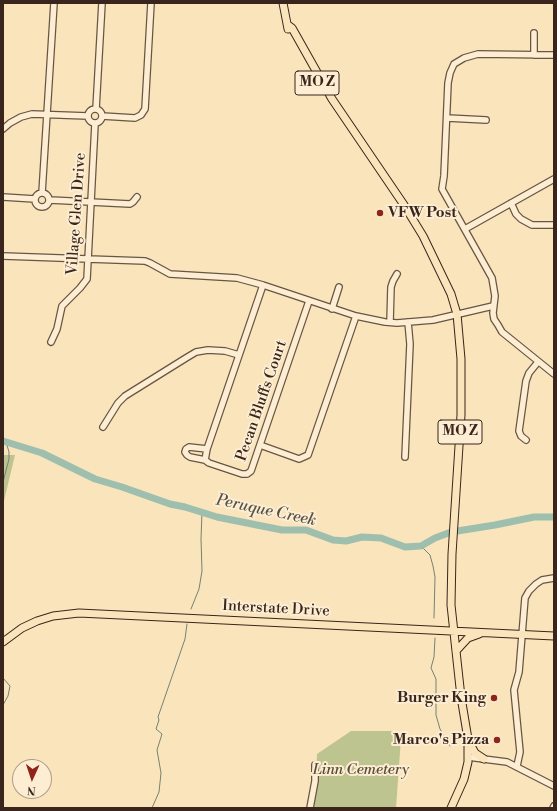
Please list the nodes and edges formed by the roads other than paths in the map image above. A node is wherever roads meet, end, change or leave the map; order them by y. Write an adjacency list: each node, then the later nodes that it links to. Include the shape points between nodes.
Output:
1 (54, 3): 9 (street)
2 (102, 3): 8 (street)
3 (151, 3): 11 (street, via 145,109 135,118)
4 (283, 3): 34 (main road, MO Z, via 288,25 324,86 423,236 451,294)
5 (534, 33): 6 (street)
6 (534, 55): 7 (street); 12 (street, via 478,54 454,64 448,83)
7 (554, 55)
8 (96, 109): 10 (street, via 89,112); 11 (street)
9 (47, 114): 10 (street); 15 (street, via 21,116); 17 (street)
10 (88, 116): 14 (street, via 88,120)
11 (102, 116): 14 (street, via 102,120)
12 (447, 118): 13 (street); 25 (street, via 442,189)
13 (486, 120)
14 (95, 124): 22 (street, Village Glen Drive)
15 (3, 130)
16 (554, 179): 23 (street)
17 (42, 193): 20 (street); 21 (street)
18 (3, 197): 20 (street)
19 (137, 197): 22 (street, via 130,204)
20 (35, 199): 21 (street, via 40,207 48,205)
21 (50, 200): 22 (street)
22 (90, 202): 27 (street, Village Glen Drive)
23 (511, 203): 24 (street, via 521,220 532,225); 25 (street)
24 (554, 225)
25 (465, 229): 32 (street, via 492,278 495,296)
26 (3, 256): 27 (street)
27 (88, 259): 29 (street, via 144,261 170,274 237,278); 38 (street, Village Glen Drive, via 87,279 62,306)
28 (397, 274): 36 (street, via 391,288)
29 (263, 285): 31 (street); 39 (street)
30 (339, 287): 33 (street)
31 (309, 301): 33 (street); 44 (street, Pecan Bluffs Court)
32 (493, 306): 34 (street); 40 (street, via 494,319 502,332)
33 (332, 309): 35 (street)
34 (457, 314): 37 (street, via 433,320); 49 (main road, MO Z, via 462,382 452,554 451,605)
35 (356, 316): 36 (street); 44 (street, via 308,455 299,459)
36 (390, 322): 37 (street)
37 (408, 322): 46 (street, via 410,344)
38 (51, 342)
39 (239, 355): 42 (street, via 224,351 196,352 125,396); 45 (street)
40 (538, 362): 41 (street); 43 (street, via 528,373 526,381 519,431)
41 (554, 374)
42 (103, 427)
43 (526, 440)
44 (260, 445): 47 (street, Pecan Bluffs Court, via 251,471 247,474)
45 (207, 449): 47 (street); 47 (street, via 189,447 185,452 187,456)
46 (405, 457)
47 (205, 460)
48 (554, 578): 51 (street, via 542,580 526,595)
49 (454, 631): 50 (main road, Interstate Drive); 53 (main road, Interstate Drive, via 79,613 37,621); 54 (main road, MO Z)
50 (484, 632): 51 (main road, Interstate Drive); 54 (main road, via 468,638)
51 (522, 634): 52 (main road, Interstate Drive); 59 (street, via 519,672 514,690 520,752)
52 (554, 636)
53 (3, 642)
54 (456, 651): 55 (main road, MO Z)
55 (468, 739): 56 (main road, MO Z); 57 (main road, via 475,753)
56 (468, 757): 57 (street); 62 (main road, MO Z, via 464,779)
57 (484, 759): 59 (street)
58 (315, 765): 61 (street)
59 (517, 766): 60 (street)
60 (554, 786)
61 (310, 808)
62 (451, 808)

